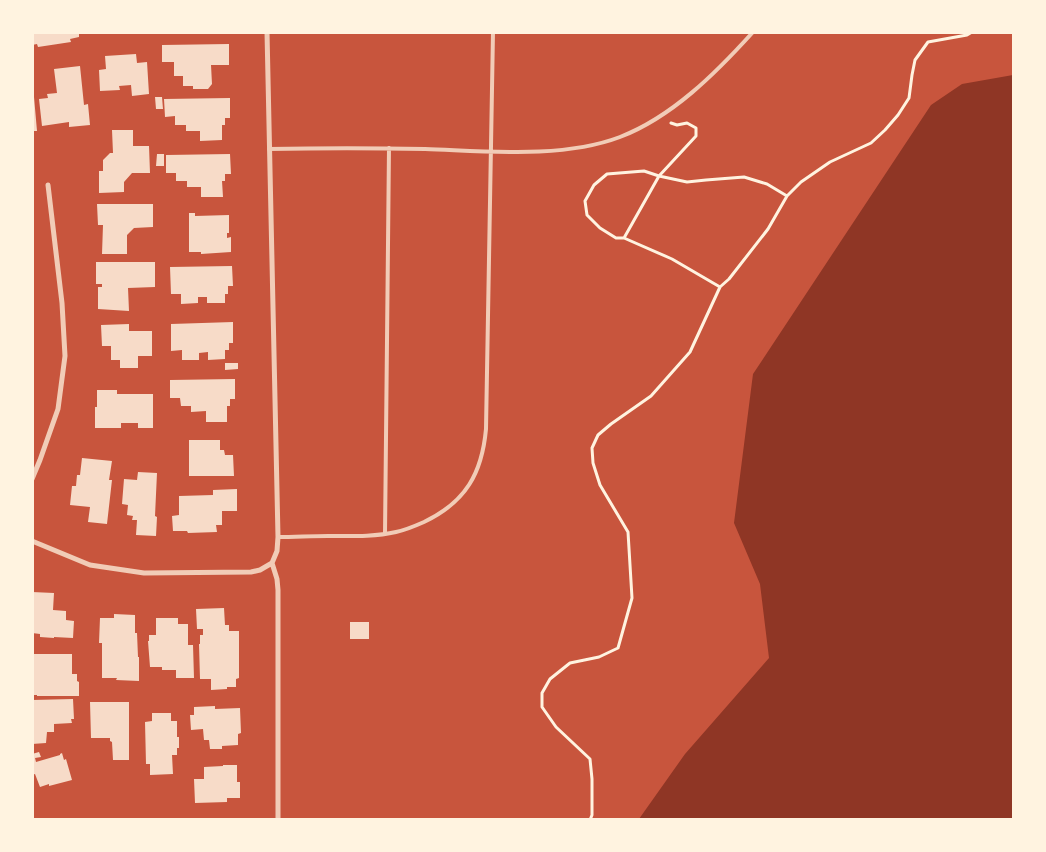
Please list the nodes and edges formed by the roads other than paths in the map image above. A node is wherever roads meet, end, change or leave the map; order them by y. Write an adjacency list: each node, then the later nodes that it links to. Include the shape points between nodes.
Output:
1 (267, 32): 4 (street)
2 (493, 32): 6 (lane)
3 (753, 32): 6 (lane, via 703,83 662,115 620,138 571,149)
4 (269, 148): 5 (lane); 10 (street)
5 (389, 148): 6 (lane); 9 (lane)
6 (492, 151): 9 (lane, via 486,429 482,456 462,496 443,511 408,529)
7 (48, 185): 8 (street, via 65,356 58,409)
8 (32, 478)
9 (385, 534): 10 (lane)
10 (278, 537): 12 (street)
11 (32, 541): 12 (street, via 90,565 144,573 251,572)
12 (272, 563): 13 (street, via 278,590)
13 (278, 820)

